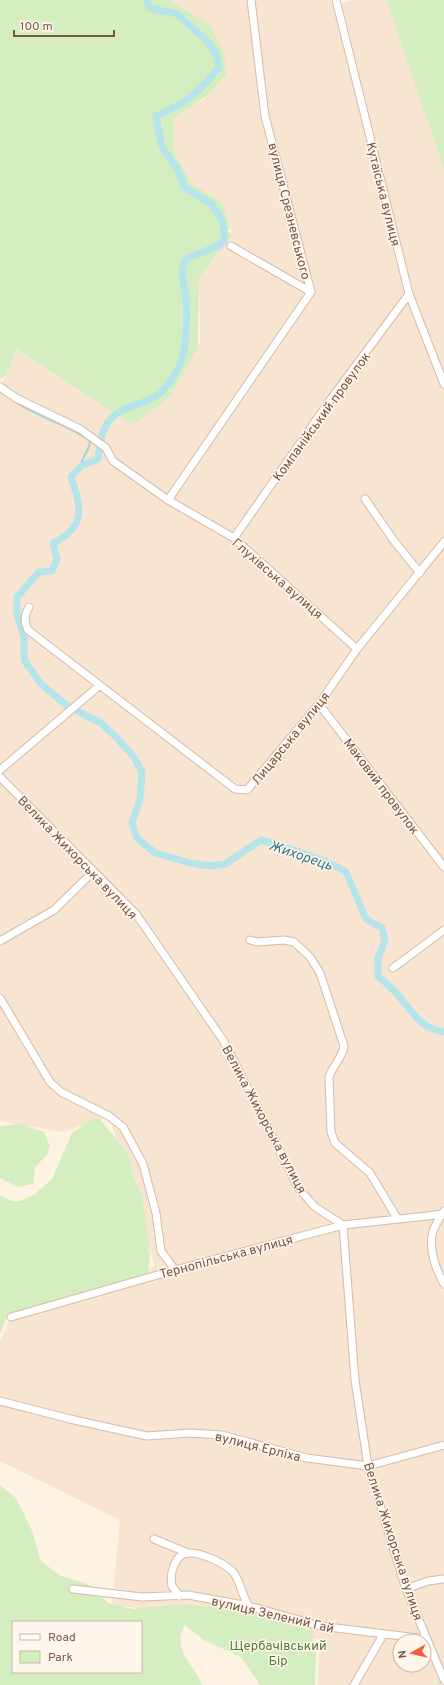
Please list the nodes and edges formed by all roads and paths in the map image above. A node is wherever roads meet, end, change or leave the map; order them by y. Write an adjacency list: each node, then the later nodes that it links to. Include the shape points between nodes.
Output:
1 (251, 0): 4 (street, вулиця Срезневського, via 265,116)
2 (336, 0): 5 (street, Кутаїська вулиця)
3 (231, 246): 4 (street)
4 (311, 292): 9 (street, вулиця Срезневського)
5 (409, 294): 6 (street, Кутаїська вулиця); 10 (street, Компанійський провулок, via 328,403)
6 (444, 384)
7 (0, 387): 9 (street, Глухівська вулиця, via 16,398 80,429 106,448 113,461)
8 (365, 499): 12 (street)
9 (168, 500): 10 (street, Глухівська вулиця)
10 (234, 538): 14 (street, Глухівська вулиця)
11 (444, 542): 12 (street, Лицарська вулиця)
12 (420, 573): 14 (street, Лицарська вулиця)
13 (29, 607): 15 (street, Лицарська вулиця, via 24,622 28,630)
14 (357, 649): 16 (street, Лицарська вулиця)
15 (99, 686): 16 (street, Лицарська вулиця, via 235,789 247,790); 17 (street)
16 (320, 704): 19 (street, Маковий провулок)
17 (0, 770)
18 (0, 777): 20 (street, Велика Жихорська вулиця)
19 (444, 867)
20 (93, 872): 23 (street, via 54,910); 28 (street, Велика Жихорська вулиця, via 136,914 223,1040 299,1189 315,1207)
21 (444, 930): 24 (street)
22 (250, 940): 27 (street, via 294,942 310,957 320,973 344,1046 342,1055 329,1077 331,1132 335,1143 370,1173)
23 (0, 941)
24 (393, 968)
25 (0, 998): 29 (street, via 50,1082 61,1092 109,1116 123,1127 143,1164 156,1213 161,1251)
26 (443, 1212): 27 (street, Тернопільська вулиця); 30 (street, via 432,1232 432,1248 438,1273)
27 (397, 1218): 28 (street, Тернопільська вулиця)
28 (343, 1225): 29 (street, Тернопільська вулиця); 34 (street, Велика Жихорська вулиця, via 355,1380)
29 (176, 1270): 31 (street, Тернопільська вулиця)
30 (444, 1284)
31 (11, 1317)
32 (0, 1400): 34 (street, вулиця Ерліха, via 147,1436 190,1433 222,1435 307,1458)
33 (444, 1445): 34 (street, вулиця Ерліха)
34 (368, 1466): 39 (street, Велика Жихорська вулиця)
35 (154, 1539): 36 (street)
36 (188, 1553): 40 (street, via 179,1557 171,1578); 41 (street, via 202,1555 232,1572 238,1579 241,1593)
37 (444, 1578): 39 (street)
38 (73, 1589): 40 (street, вулиця Зелений Гай, via 142,1597)
39 (406, 1589): 42 (street, Велика Жихорська вулиця)
40 (179, 1596): 41 (street, вулиця Зелений Гай, via 188,1595)
41 (249, 1606): 43 (street, вулиця Зелений Гай, via 320,1626)
42 (424, 1633)
43 (383, 1635): 44 (street, вулиця Зелений Гай); 47 (street)
44 (392, 1636)
45 (432, 1653): 46 (street, Велика Жихорська вулиця)
46 (444, 1680)
47 (354, 1685)

